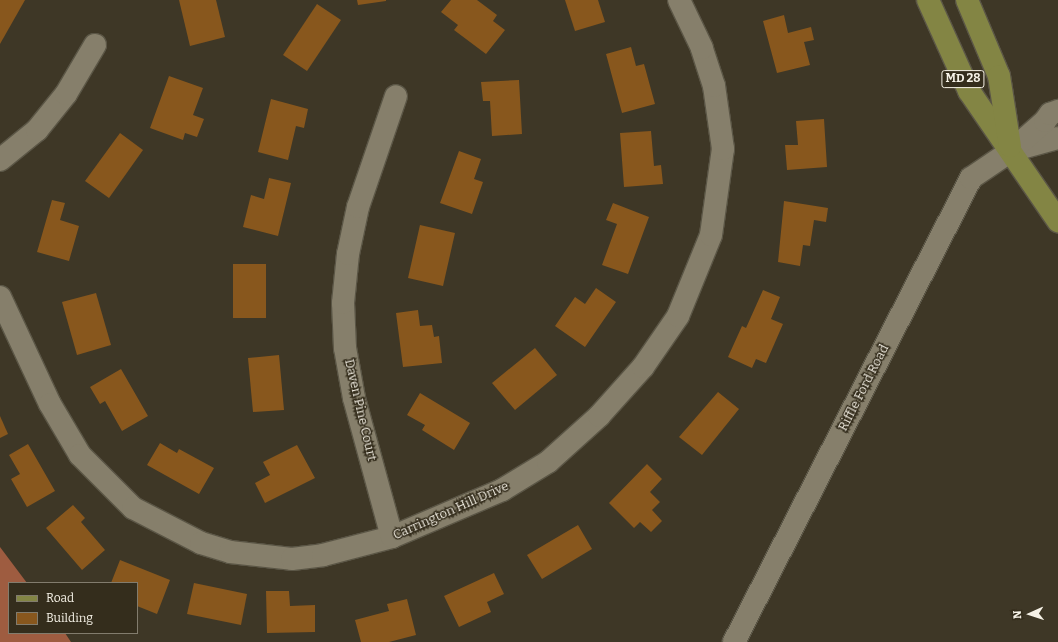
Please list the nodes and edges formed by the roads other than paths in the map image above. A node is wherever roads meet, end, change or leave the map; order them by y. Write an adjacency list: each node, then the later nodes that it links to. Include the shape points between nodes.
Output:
1 (679, 0): 12 (street, Carrington Hill Drive, via 702,48 714,86 723,149 711,235 678,316 643,367 604,411 548,462 502,490)
2 (928, 0): 8 (main road, MD 28, via 969,91)
3 (967, 0): 8 (main road, MD 28, via 999,76)
4 (96, 44): 9 (street, via 66,94 36,130)
5 (396, 96): 12 (street, Daven Pine Court, via 358,207 348,254 344,303 345,348 354,398)
6 (1058, 111): 8 (street, via 1050,114)
7 (1058, 138): 8 (street)
8 (1011, 151): 10 (main road, MD 28); 13 (street, Riffle Ford Road, via 971,178)
9 (0, 160)
10 (1058, 221)
11 (0, 297): 12 (street, Carrington Hill Drive, via 50,404 80,456 133,508 201,543 245,554 292,559 323,555)
12 (392, 537)
13 (734, 642)

